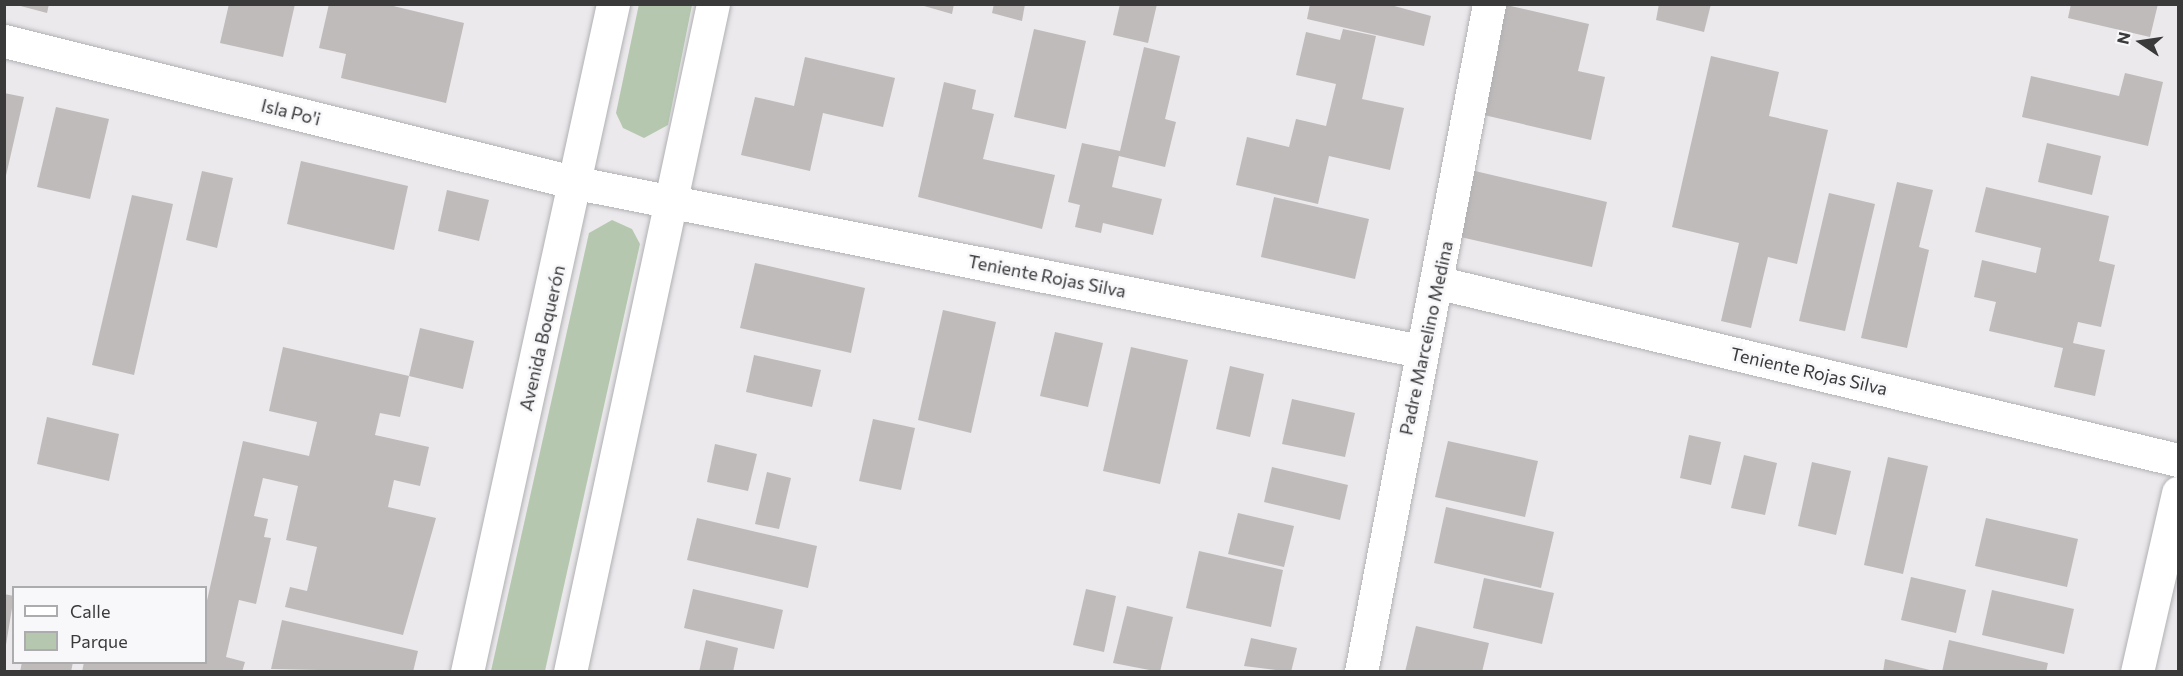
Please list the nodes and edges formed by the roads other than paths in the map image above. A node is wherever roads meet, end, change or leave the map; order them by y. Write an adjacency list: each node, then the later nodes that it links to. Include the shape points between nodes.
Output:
1 (613, 4): 5 (street, Avenida Boquerón)
2 (713, 4): 6 (street)
3 (1489, 4): 7 (street, Padre Marcelino Medina)
4 (4, 41): 5 (street, Isla Po'i)
5 (577, 183): 6 (street, Isla Po'i); 11 (street, Avenida Boquerón)
6 (673, 200): 8 (street, Teniente Rojas Silva); 12 (street)
7 (1440, 283): 8 (street, Padre Marcelino Medina); 9 (street, Teniente Rojas Silva)
8 (1421, 351): 13 (street, Padre Marcelino Medina)
9 (2178, 460)
10 (2178, 493): 14 (street)
11 (467, 672)
12 (570, 672)
13 (1361, 672)
14 (2137, 672)

